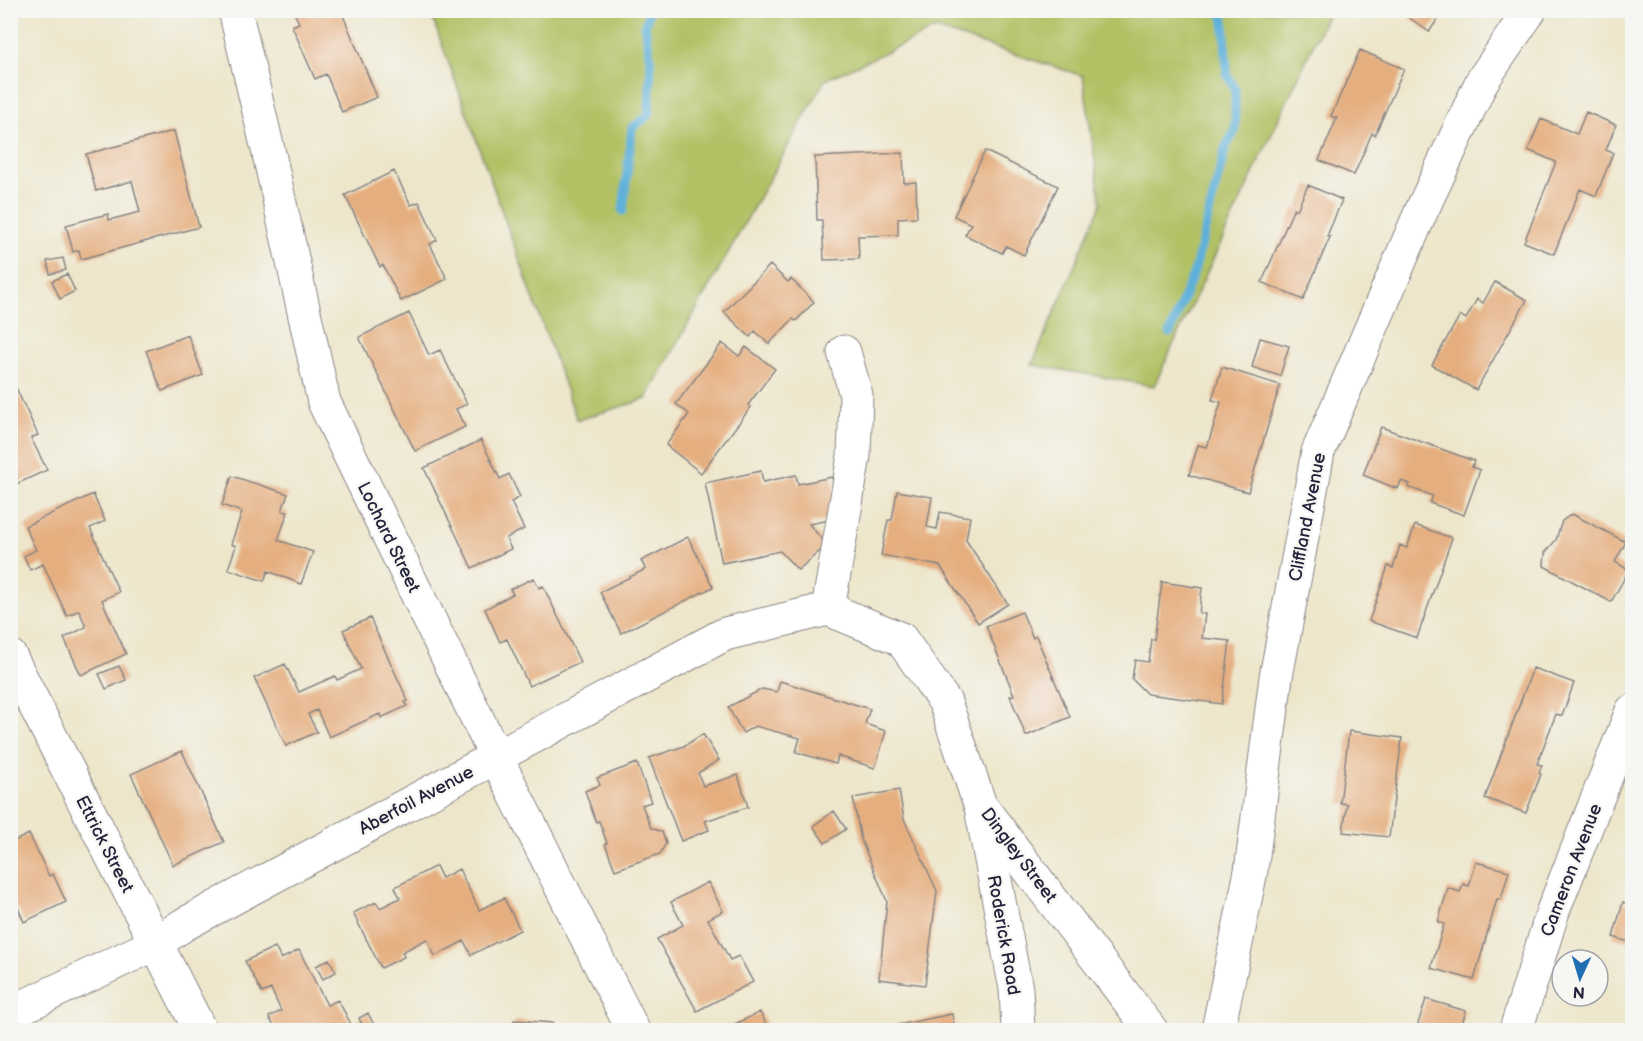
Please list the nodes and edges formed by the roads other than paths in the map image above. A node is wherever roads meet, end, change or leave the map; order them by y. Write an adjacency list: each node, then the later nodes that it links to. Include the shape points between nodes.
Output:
1 (235, 10): 7 (street, Lochard Street, via 324,402)
2 (1530, 10): 15 (street, Cliffland Avenue, via 1482,81 1318,452 1276,677 1251,871)
3 (844, 352): 4 (street, via 856,395 854,456)
4 (828, 609): 7 (street, Aberfoil Avenue, via 725,634); 8 (street, Dingley Street, via 901,639 945,702)
5 (10, 656): 9 (street, Ettrick Street)
6 (1632, 711): 16 (street, Cameron Avenue, via 1553,911)
7 (496, 757): 9 (street, Aberfoil Avenue, via 183,925); 12 (street, Lochard Street)
8 (980, 805): 13 (street, Roderick Road, via 1016,989); 14 (street, Dingley Street)
9 (155, 944): 10 (street, Aberfoil Avenue); 11 (street, Ettrick Street)
10 (10, 1012)
11 (200, 1030)
12 (633, 1030)
13 (1018, 1030)
14 (1151, 1030)
15 (1218, 1030)
16 (1516, 1030)

